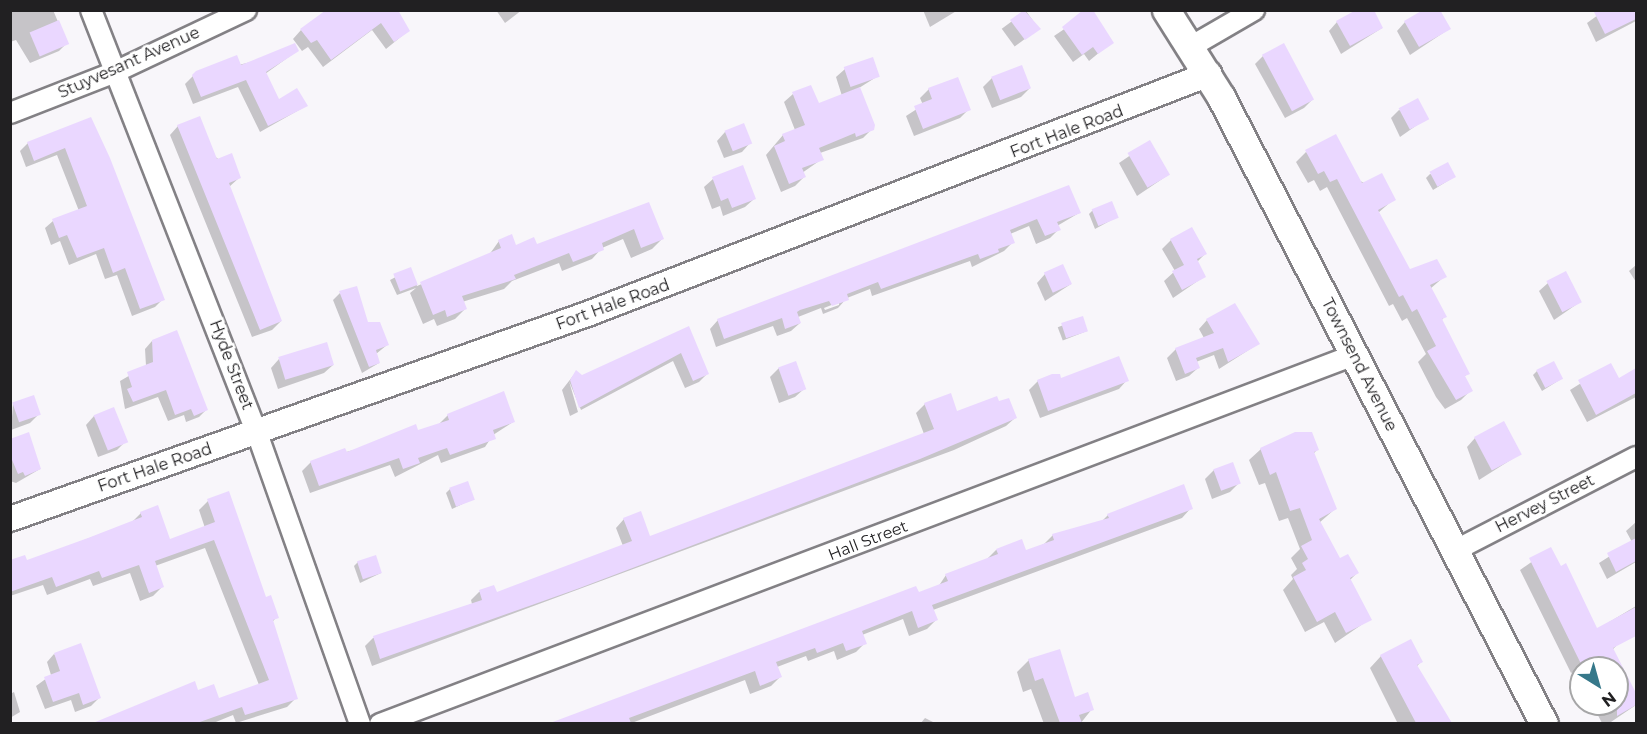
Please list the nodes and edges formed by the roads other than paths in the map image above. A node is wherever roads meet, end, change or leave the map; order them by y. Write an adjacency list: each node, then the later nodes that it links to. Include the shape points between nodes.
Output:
1 (91, 10): 6 (street, Hyde Street)
2 (246, 10): 6 (street, Stuyvesant Avenue)
3 (1166, 10): 5 (main road, Townsend Avenue)
4 (1254, 10): 5 (street)
5 (1192, 46): 7 (main road, Townsend Avenue)
6 (115, 72): 8 (street, Stuyvesant Avenue); 10 (street, Hyde Street)
7 (1209, 74): 9 (main road, Townsend Avenue); 10 (street, Fort Hale Road, via 754,253)
8 (10, 113)
9 (1354, 355): 13 (main road, Townsend Avenue); 15 (street, Hall Street, via 1331,367)
10 (257, 433): 12 (street, Fort Hale Road); 14 (street, Hyde Street)
11 (1636, 457): 13 (street, Hervey Street)
12 (10, 519)
13 (1454, 551): 16 (main road, Townsend Avenue)
14 (360, 723)
15 (380, 723)
16 (1544, 723)

